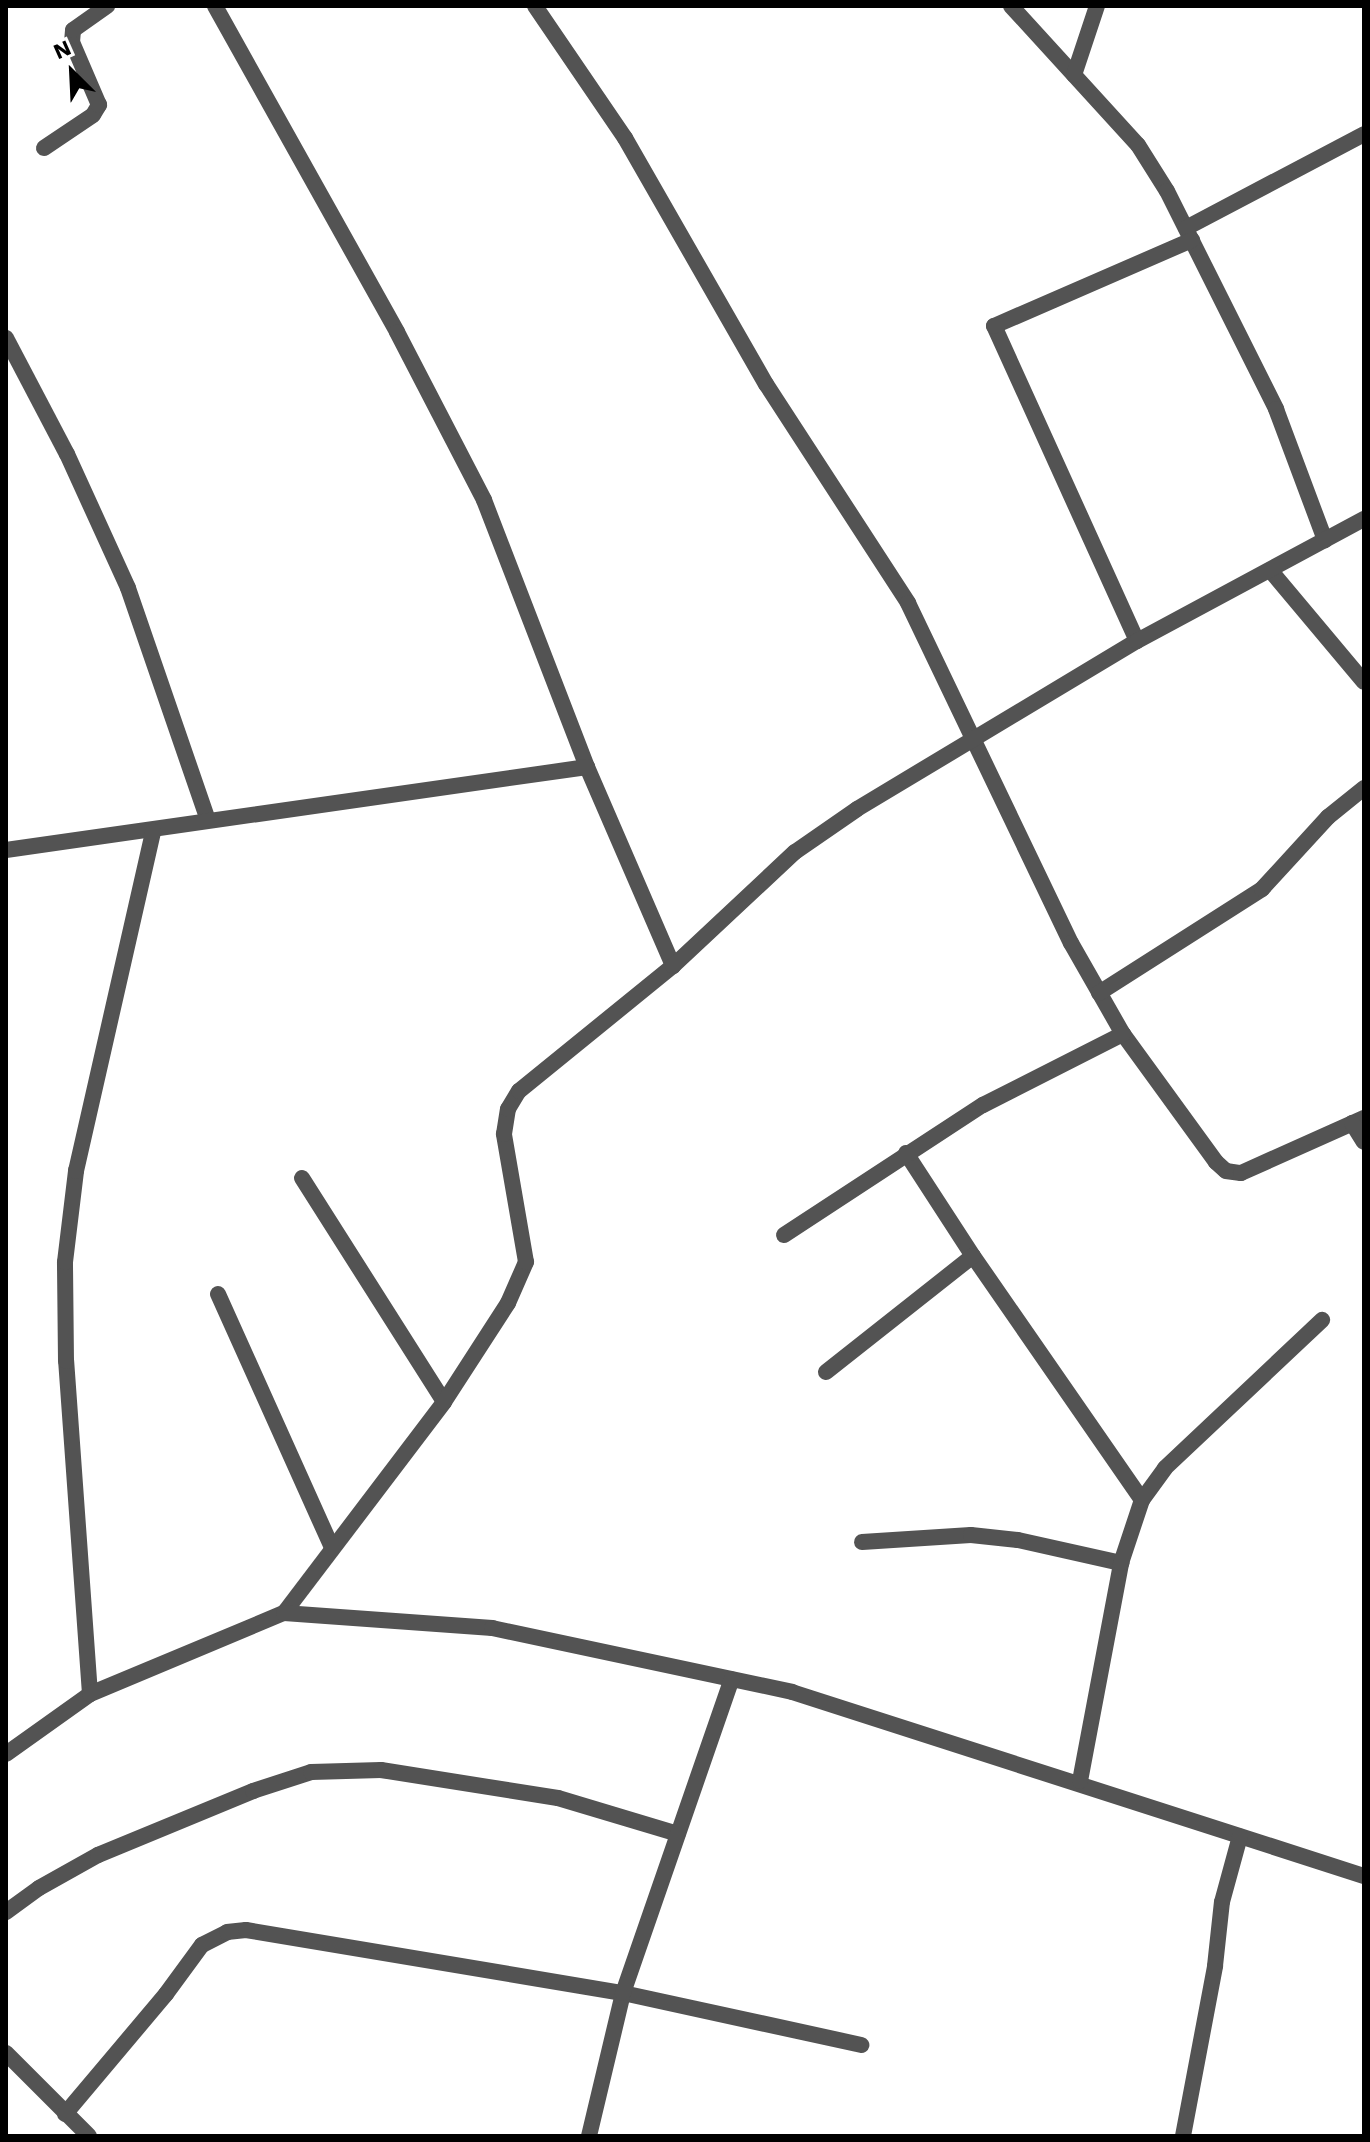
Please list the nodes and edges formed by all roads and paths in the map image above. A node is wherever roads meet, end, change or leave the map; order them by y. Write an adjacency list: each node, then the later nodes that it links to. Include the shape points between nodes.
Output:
1 (107, 6): 8 (street, via 73,30 72,42 99,105 93,115)
2 (215, 6): 17 (street, via 484,500)
3 (1011, 6): 6 (street)
4 (1097, 6): 6 (street)
5 (544, 10): 16 (street, via 625,138 766,384 908,603)
6 (1074, 75): 9 (street, via 1138,145)
7 (1364, 134): 9 (street)
8 (44, 148)
9 (1189, 234): 12 (street, via 1276,409); 14 (street, via 994,326)
10 (6, 338): 19 (street, via 128,588)
11 (1364, 519): 12 (street)
12 (1325, 540): 13 (street)
13 (1270, 570): 14 (street); 15 (street)
14 (1137, 641): 16 (street)
15 (1364, 682)
16 (973, 737): 22 (street, via 795,852); 23 (street)
17 (587, 767): 19 (street); 22 (street)
18 (1364, 788): 23 (street, via 1328,817 1262,889)
19 (208, 820): 20 (street)
20 (153, 832): 21 (street); 41 (street, via 76,1171 65,1262 66,1361)
21 (6, 850)
22 (673, 966): 34 (street, via 519,1091 508,1109 504,1134 526,1262 508,1303)
23 (1099, 993): 24 (street)
24 (1123, 1034): 25 (street, via 1226,1171 1241,1173); 27 (street, via 983,1105)
25 (1358, 1120): 26 (street)
26 (1364, 1142)
27 (906, 1153): 29 (street); 30 (street)
28 (302, 1178): 34 (street)
29 (784, 1235)
30 (973, 1256): 33 (street); 35 (street)
31 (218, 1294): 37 (street)
32 (1322, 1320): 35 (street, via 1165,1468)
33 (826, 1372)
34 (444, 1402): 37 (street)
35 (1142, 1500): 38 (street)
36 (862, 1542): 38 (street, via 971,1535)
37 (332, 1548): 39 (street)
38 (1121, 1563): 43 (street)
39 (284, 1613): 40 (street, via 492,1628); 41 (street)
40 (732, 1679): 43 (street, via 792,1692); 44 (street)
41 (90, 1694): 42 (street)
42 (6, 1754)
43 (1080, 1781): 45 (street)
44 (678, 1834): 47 (street, via 558,1798 381,1770 311,1772 98,1855); 48 (street)
45 (1240, 1836): 46 (street); 54 (street, via 1222,1902)
46 (1362, 1874)
47 (6, 1912)
48 (623, 1993): 49 (street); 51 (street, via 246,1930 227,1932 202,1945); 53 (street)
49 (861, 2045)
50 (6, 2053): 51 (street)
51 (65, 2114): 52 (street)
52 (89, 2136)
53 (589, 2136)
54 (1183, 2136)

